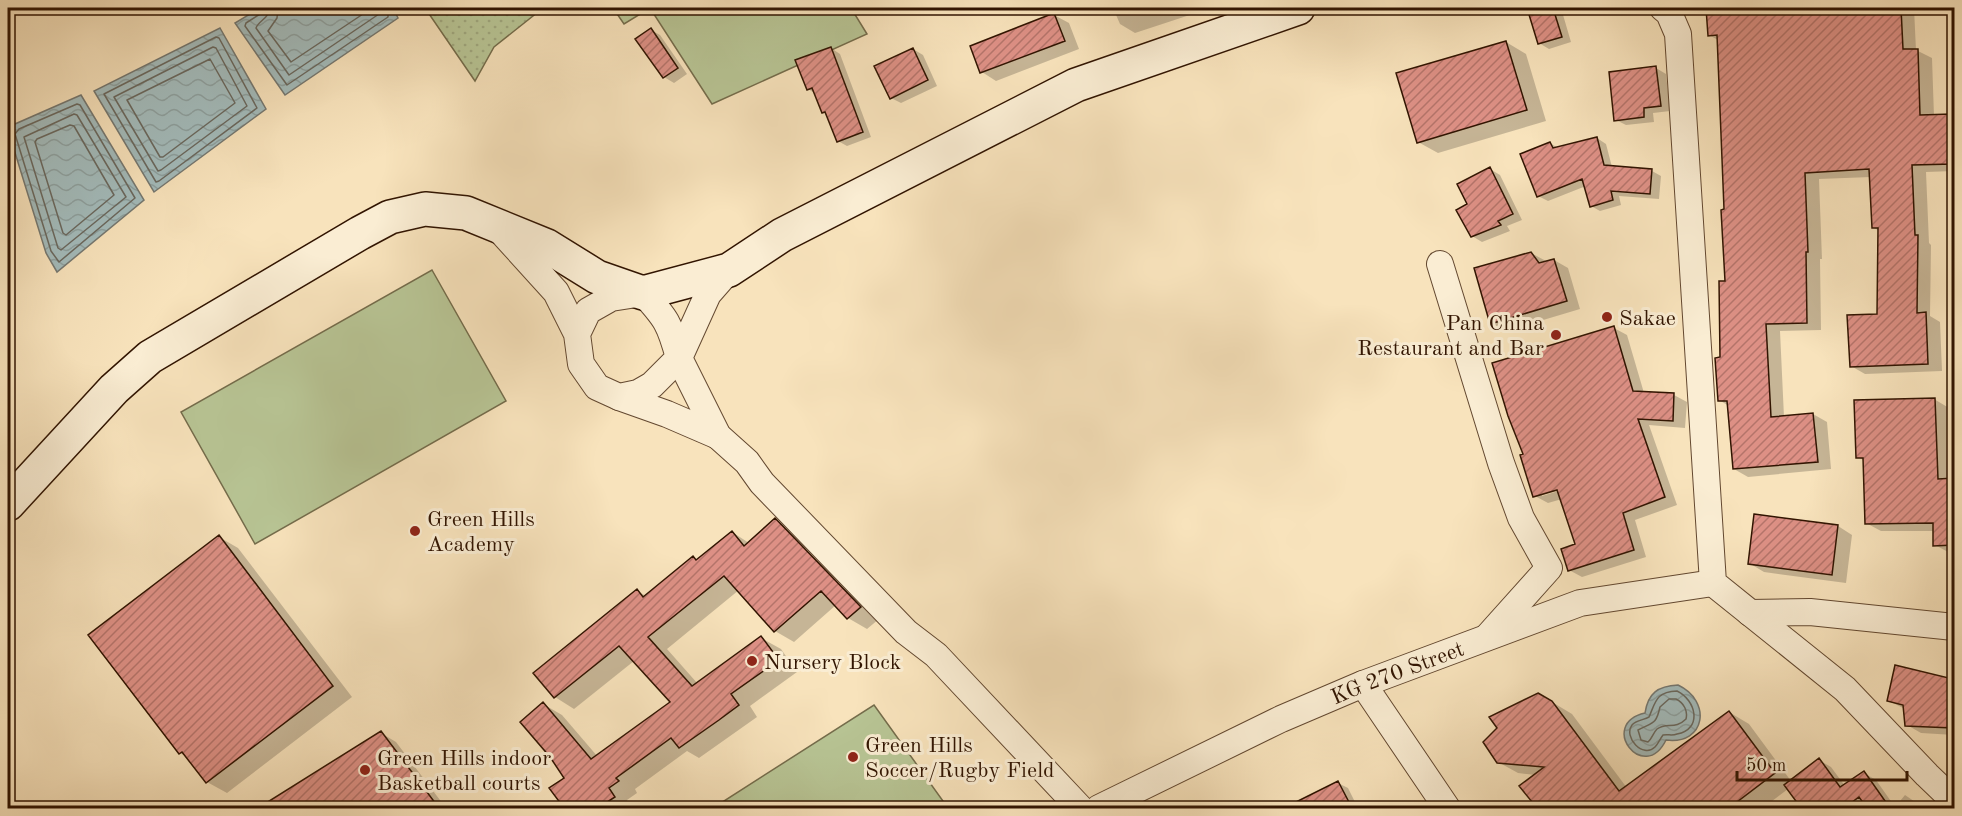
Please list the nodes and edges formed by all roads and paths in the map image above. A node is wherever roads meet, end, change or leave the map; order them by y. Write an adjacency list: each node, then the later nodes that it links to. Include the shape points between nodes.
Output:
1 (1301, 8): 5 (street, via 1076,85 782,235)
2 (1663, 8): 12 (street, via 1678,34)
3 (495, 226): 6 (street, via 547,246 597,277); 7 (street, via 556,292); 11 (street, via 466,213 425,209 390,217 360,233 150,357 114,388)
4 (1440, 264): 15 (street, via 1501,463 1521,518 1549,568)
5 (729, 270): 6 (street); 8 (street, via 708,294)
6 (643, 293): 7 (street, via 611,298 588,311); 8 (street, via 664,316)
7 (577, 334): 9 (street, via 581,364 597,387)
8 (679, 358): 9 (street, via 652,385); 10 (street)
9 (619, 397): 10 (street)
10 (718, 436): 18 (street, via 906,632 936,655)
11 (8, 504)
12 (1713, 583): 13 (street); 15 (street, KG 270 Street, via 1580,603)
13 (1750, 613): 14 (street, via 1810,612); 17 (street, via 1845,689)
14 (1954, 627)
15 (1486, 638): 16 (street, KG 270 Street)
16 (1363, 684): 19 (street, KG 270 Street, via 1281,719); 20 (street)
17 (1954, 801)
18 (1080, 808)
19 (1098, 808)
20 (1447, 808)

